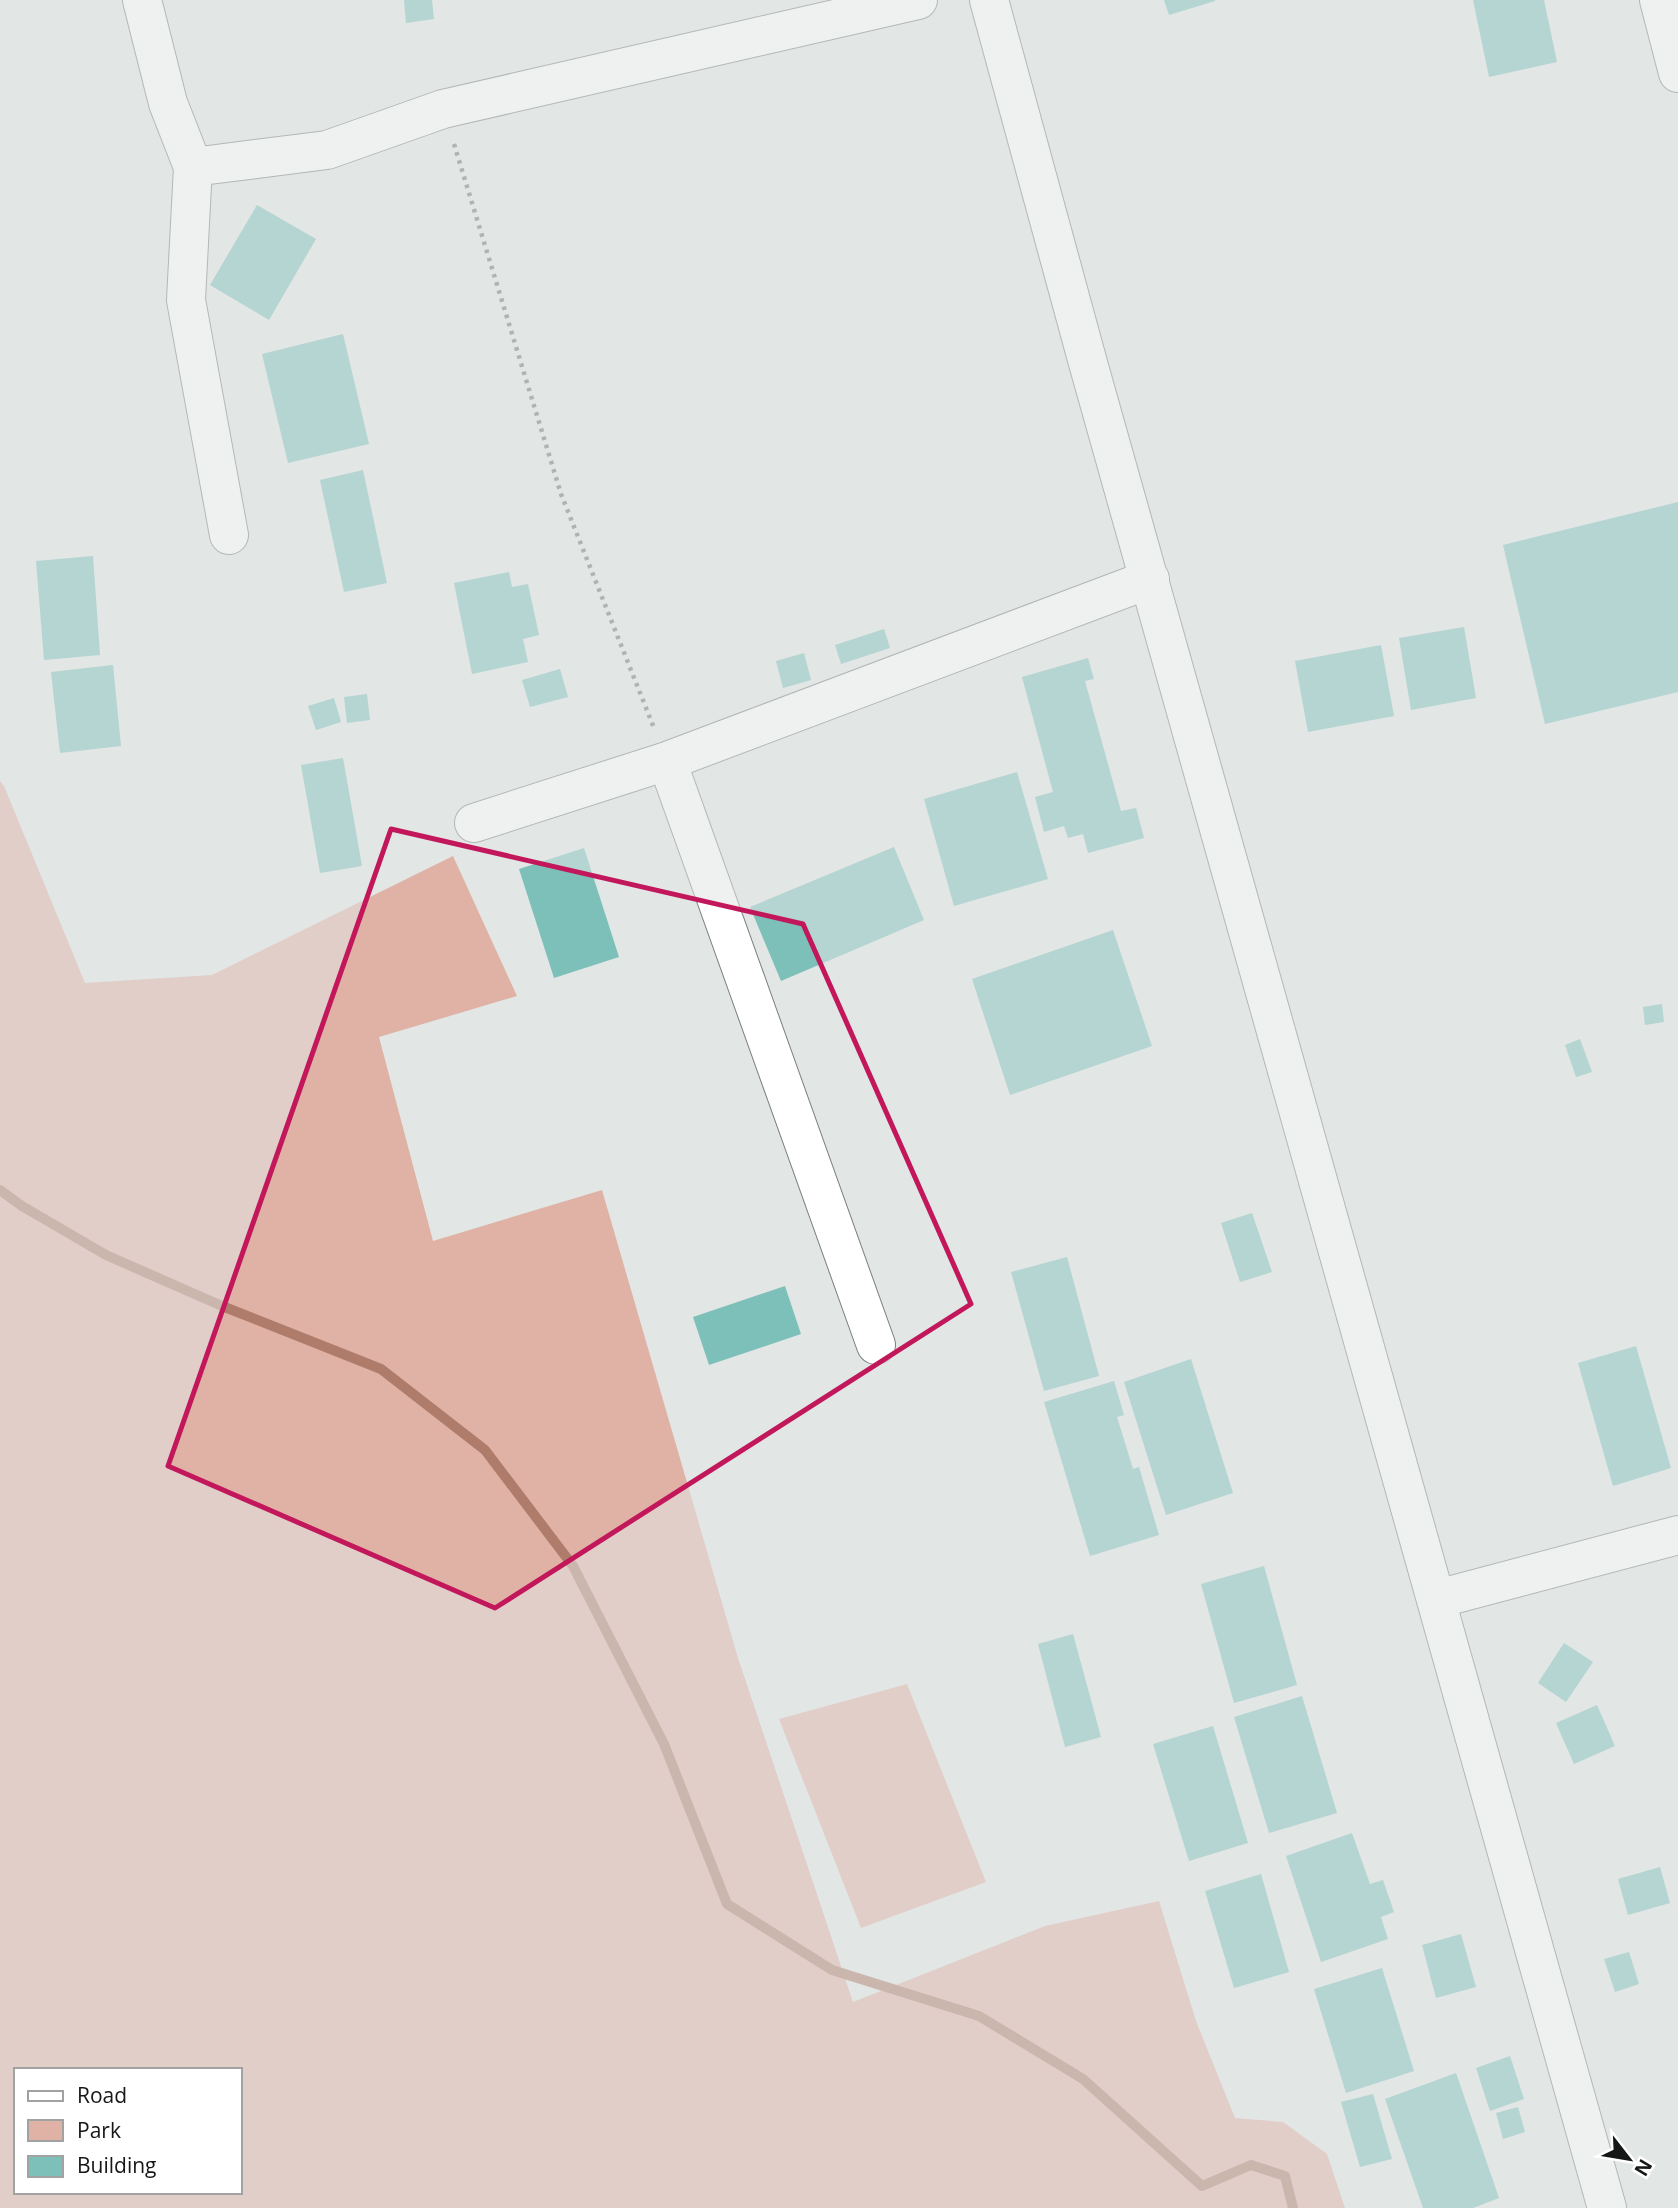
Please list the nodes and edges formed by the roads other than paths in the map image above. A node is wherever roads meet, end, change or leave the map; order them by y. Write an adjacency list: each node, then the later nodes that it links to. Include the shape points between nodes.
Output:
1 (144, 0): 6 (street, via 168,103)
2 (918, 0): 6 (street, via 443,109 327,150)
3 (989, 0): 8 (street)
4 (1659, 0): 5 (street)
5 (1678, 73)
6 (193, 167): 7 (street, via 186,300)
7 (229, 535)
8 (1150, 579): 9 (street); 13 (street)
9 (667, 761): 10 (street); 11 (street)
10 (474, 823)
11 (876, 1345)
12 (1678, 1535): 13 (street)
13 (1437, 1599): 14 (street)
14 (1606, 2208)

